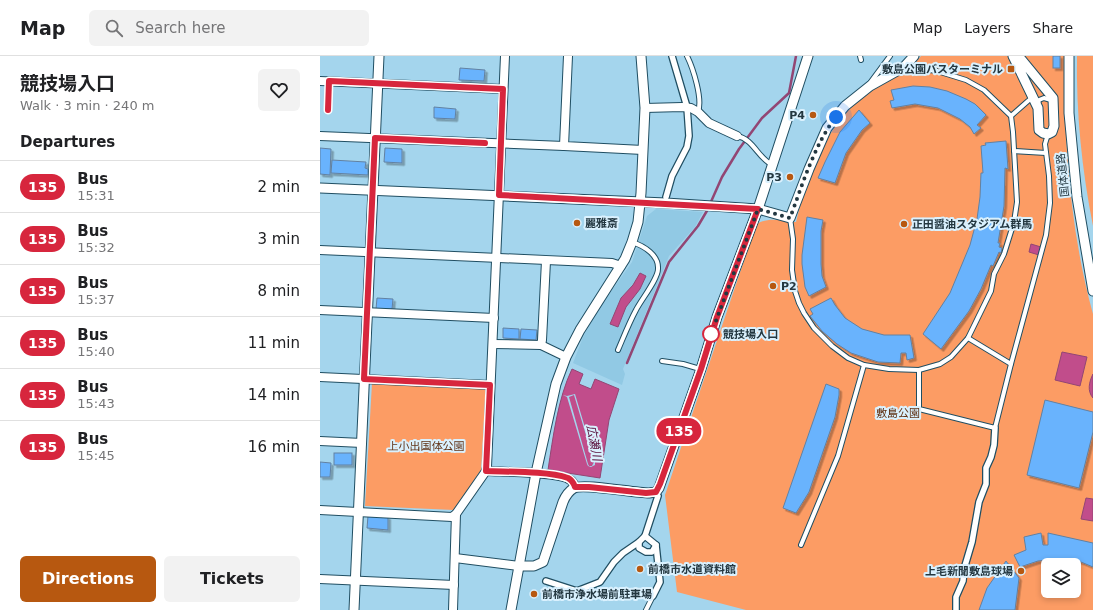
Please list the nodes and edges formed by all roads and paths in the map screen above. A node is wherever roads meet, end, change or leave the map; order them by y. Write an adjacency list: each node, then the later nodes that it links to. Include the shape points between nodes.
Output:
1 (378, 56): 15 (street)
2 (505, 56): 17 (street)
3 (568, 56): 31 (street)
4 (641, 56): 20 (street)
5 (672, 56): 21 (street)
6 (687, 56): 24 (lane, via 698,92)
7 (808, 56): 35 (street)
8 (890, 56): 16 (lane)
9 (914, 56): 12 (street)
10 (1015, 56): 18 (street); 19 (street, via 1020,58)
11 (1069, 56): 49 (street, 国体道路, via 1069,113 1077,196)
12 (904, 67): 16 (street); 25 (lane, via 938,71 966,80 984,90)
13 (320, 80): 14 (street)
14 (329, 81): 15 (street); 23 (lane)
15 (378, 83): 17 (street); 28 (street)
16 (870, 86): 42 (street, via 845,106 827,128)
17 (503, 89): 30 (street)
18 (1034, 97): 22 (street); 25 (lane)
19 (1053, 98): 22 (lane, via 1039,100); 26 (street, via 1054,126)
20 (645, 108): 21 (street); 32 (street)
21 (687, 108): 24 (street); 39 (street, via 687,147 672,176)
22 (1038, 108): 26 (street, via 1039,130)
23 (328, 110)
24 (698, 112): 29 (street, via 709,123)
25 (1010, 116): 33 (lane)
26 (1048, 134): 34 (lane)
27 (320, 136): 28 (street)
28 (375, 138): 30 (street); 37 (street)
29 (743, 139): 35 (lane, via 766,162)
30 (501, 143): 31 (street); 38 (street)
31 (564, 146): 32 (street)
32 (643, 150): 40 (street)
33 (1014, 151): 34 (lane); 53 (lane, via 1017,202 1014,222 1004,254 994,274 991,291)
34 (1046, 153): 59 (lane, via 1050,204 1046,235)
35 (773, 165): 41 (street)
36 (320, 188): 37 (street)
37 (373, 190): 38 (street); 45 (street)
38 (499, 195): 40 (street); 46 (street)
39 (666, 197)
40 (640, 202): 41 (street); 43 (street)
41 (758, 209): 42 (street); 61 (street, via 717,317)
42 (790, 218): 60 (lane, via 793,238 793,280 804,313 814,328 832,346 848,358)
43 (632, 242): 48 (street); 56 (lane, via 648,250 658,264 658,272 635,311)
44 (320, 250): 45 (street)
45 (370, 253): 46 (street); 51 (street)
46 (496, 258): 47 (street); 52 (street)
47 (546, 260): 48 (street, via 612,263); 55 (street)
48 (621, 266): 57 (street)
49 (1093, 291)
50 (320, 310): 51 (street)
51 (368, 312): 52 (street); 64 (street)
52 (494, 318): 54 (street)
53 (968, 338): 59 (lane); 62 (lane, via 951,357 940,364)
54 (493, 344): 55 (street); 65 (street)
55 (541, 345): 57 (street)
56 (618, 350)
57 (566, 357): 70 (street, via 553,394)
58 (662, 361): 61 (lane)
59 (1011, 364): 66 (lane)
60 (864, 365): 62 (lane); 79 (lane, via 838,456)
61 (701, 369): 71 (street, via 657,490 646,493)
62 (919, 370): 66 (lane, via 919,409)
63 (320, 377): 64 (street)
64 (364, 379): 65 (street); 68 (street)
65 (490, 385): 69 (street)
66 (995, 428): 91 (street, via 994,445 986,468 986,484 979,502 963,581 956,597)
67 (320, 441): 68 (street)
68 (362, 443): 74 (street)
69 (486, 471): 70 (street); 75 (street)
70 (536, 473): 71 (street, via 568,478); 81 (street)
71 (575, 487): 81 (street, via 563,502 543,562 534,566)
72 (658, 496): 76 (street)
73 (320, 510): 74 (street)
74 (358, 512): 75 (street, via 452,517); 83 (street)
75 (456, 514): 80 (street)
76 (646, 536): 77 (street); 78 (street)
77 (639, 542): 78 (street, via 639,548 646,552 652,552); 84 (street, via 614,562 600,582 577,591)
78 (656, 545): 86 (street, via 660,582)
79 (801, 545)
80 (455, 558): 81 (street); 85 (street)
81 (519, 566): 89 (street)
82 (320, 579): 83 (street)
83 (355, 581): 85 (street); 87 (street)
84 (546, 581)
85 (454, 585): 88 (street)
86 (653, 596): 90 (lane)
87 (354, 610)
88 (453, 610)
89 (511, 610)
90 (646, 610)
91 (956, 610)

